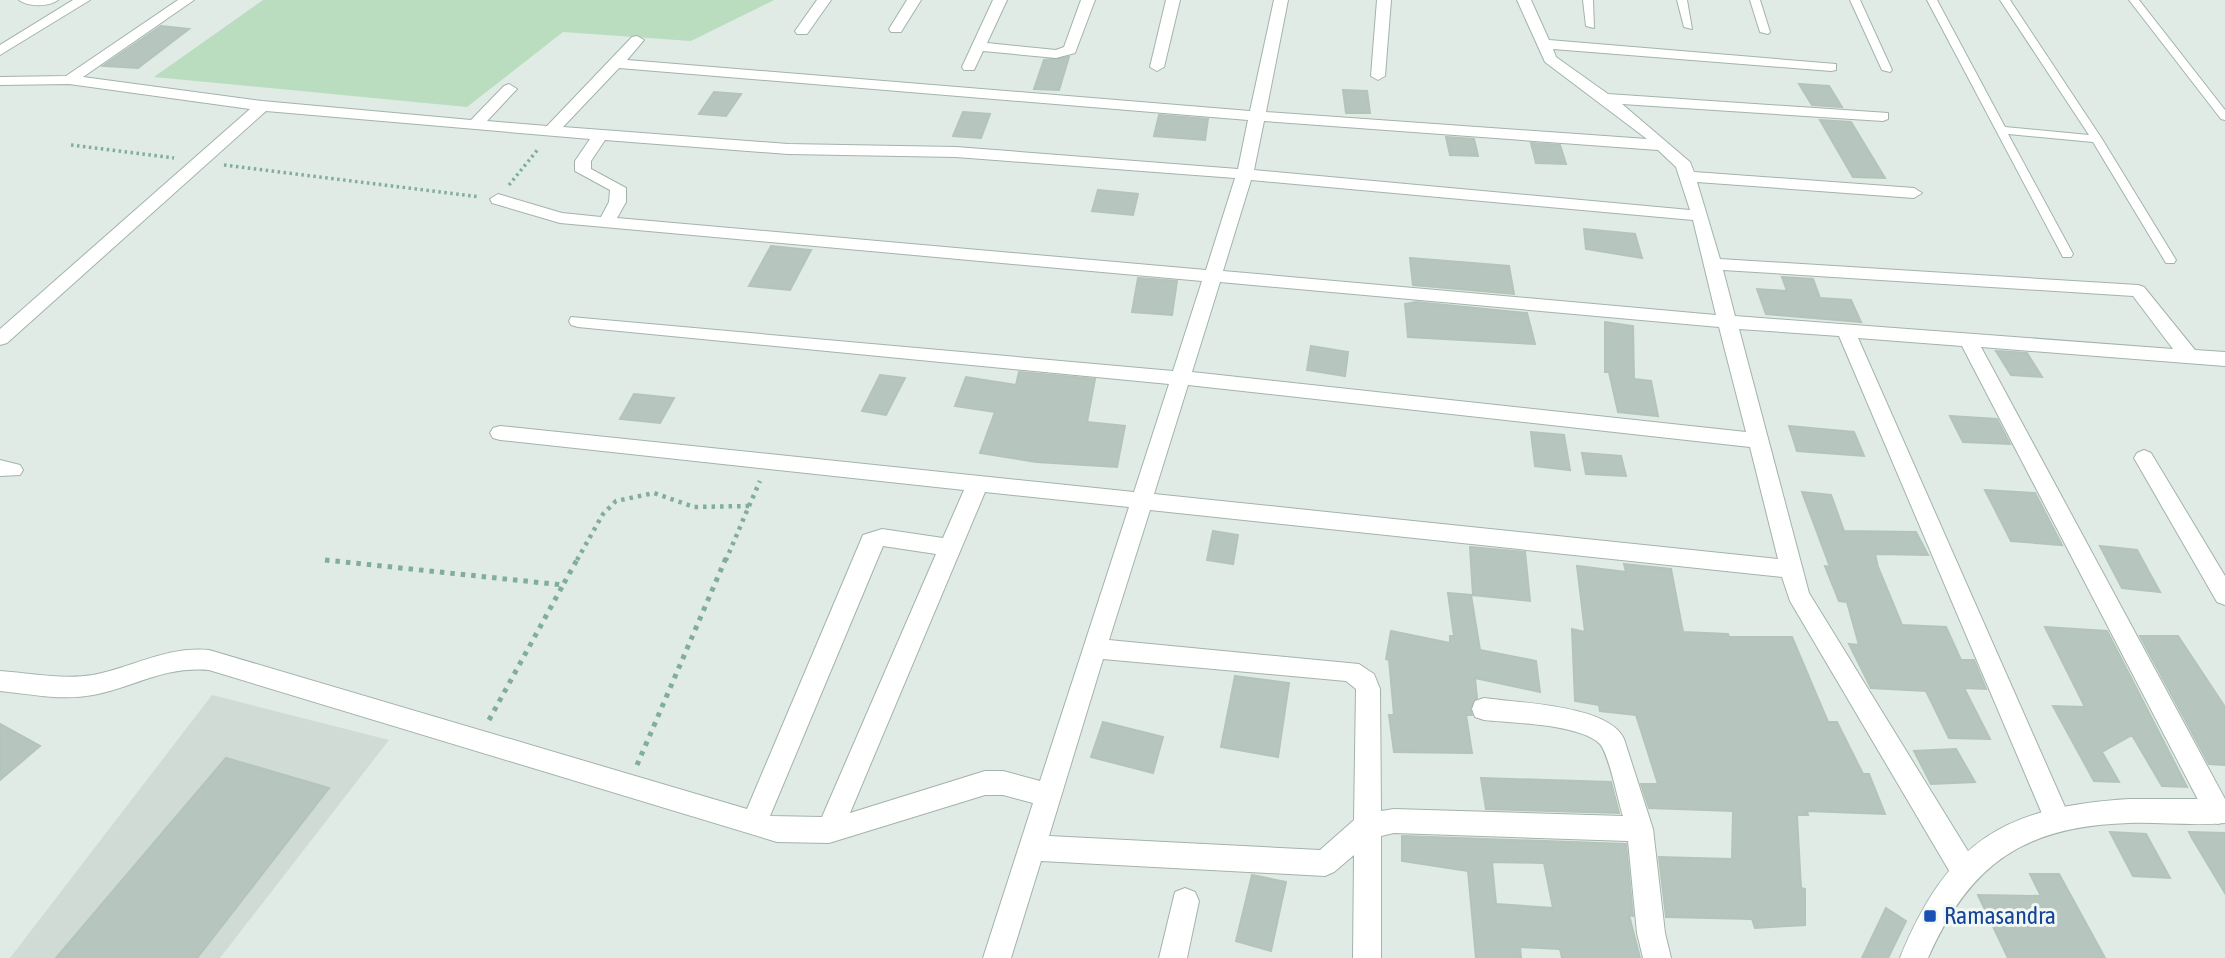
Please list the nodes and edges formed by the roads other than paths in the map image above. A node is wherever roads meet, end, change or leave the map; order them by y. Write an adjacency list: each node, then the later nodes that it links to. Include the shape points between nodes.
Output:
1 (26, 0): 2 (street)
2 (51, 0)
3 (83, 0): 28 (street)
4 (187, 0): 35 (street)
5 (824, 0): 23 (street)
6 (914, 0): 22 (street)
7 (1000, 0): 26 (street)
8 (1088, 0): 26 (street, via 1070,50 1056,54 986,49)
9 (1173, 0): 31 (street)
10 (1281, 0): 40 (street)
11 (1384, 0): 34 (street)
12 (1524, 0): 27 (street)
13 (1588, 0): 20 (lane)
14 (1682, 0): 21 (lane)
15 (1755, 0): 24 (lane)
16 (1855, 0): 33 (lane)
17 (1932, 0): 44 (lane)
18 (2005, 0): 47 (lane)
19 (2134, 0): 42 (lane)
20 (1591, 26)
21 (1689, 27)
22 (896, 29)
23 (802, 31)
24 (1765, 32)
25 (636, 40): 29 (street)
26 (979, 44): 30 (street)
27 (1544, 44): 32 (street); 38 (street, via 1550,59)
28 (0, 51)
29 (615, 63): 40 (street); 45 (street)
30 (969, 67)
31 (1157, 67)
32 (1831, 67)
33 (1887, 70)
34 (1378, 76)
35 (69, 80): 36 (street); 39 (street)
36 (0, 81)
37 (509, 89): 43 (street)
38 (1604, 98): 41 (street); 48 (street)
39 (262, 106): 43 (street); 62 (street)
40 (1257, 116): 48 (street); 49 (street)
41 (1883, 116)
42 (2225, 117)
43 (475, 125): 45 (street)
44 (2001, 130): 47 (lane); 55 (lane)
45 (552, 131): 46 (street)
46 (601, 134): 49 (street, via 788,149 957,152); 54 (street, via 583,161 583,171 618,188 620,196)
47 (2097, 139): 56 (lane)
48 (1661, 145): 50 (street, via 1684,165)
49 (1245, 174): 53 (street); 58 (street)
50 (1688, 176): 51 (street); 53 (street)
51 (1914, 193)
52 (498, 199): 54 (street, via 560,218)
53 (1700, 216): 57 (street)
54 (606, 222): 58 (street)
55 (2067, 254)
56 (2170, 260)
57 (1713, 264): 60 (street); 64 (street, via 2138,291)
58 (1213, 275): 60 (street); 66 (street)
59 (578, 321): 66 (street)
60 (1728, 322): 61 (street); 68 (street)
61 (1846, 331): 63 (street); 80 (street)
62 (0, 339)
63 (1968, 340): 64 (street); 79 (street)
64 (2189, 356): 65 (street)
65 (2225, 359)
66 (1181, 378): 68 (street); 71 (street)
67 (500, 433): 70 (street)
68 (1758, 441): 73 (street)
69 (2144, 457): 74 (street)
70 (977, 485): 71 (street); 72 (street)
71 (1142, 503): 73 (street); 75 (street)
72 (950, 548): 81 (street, via 882,537 871,541); 84 (street)
73 (1791, 569): 86 (street, via 1798,595)
74 (2225, 596)
75 (1096, 649): 78 (street); 82 (street, via 1351,671 1368,689)
76 (0, 681): 81 (street, via 77,688 97,685 145,665 191,657 209,660)
77 (1484, 709): 83 (street, via 1568,720 1612,739)
78 (1050, 796): 84 (street, via 1003,783 985,783); 85 (street)
79 (2222, 812): 80 (street, via 2126,811)
80 (2056, 817): 86 (street, via 2008,835)
81 (754, 823): 84 (street, via 802,833)
82 (1367, 826): 83 (street, via 1394,821); 85 (street, via 1325,863); 90 (street)
83 (1640, 829): 91 (street)
84 (830, 831)
85 (1034, 848): 88 (street)
86 (1964, 870): 92 (street, via 1930,916)
87 (1185, 901): 89 (street)
88 (998, 958)
89 (1173, 958)
90 (1367, 958)
91 (1657, 958)
92 (1914, 958)

